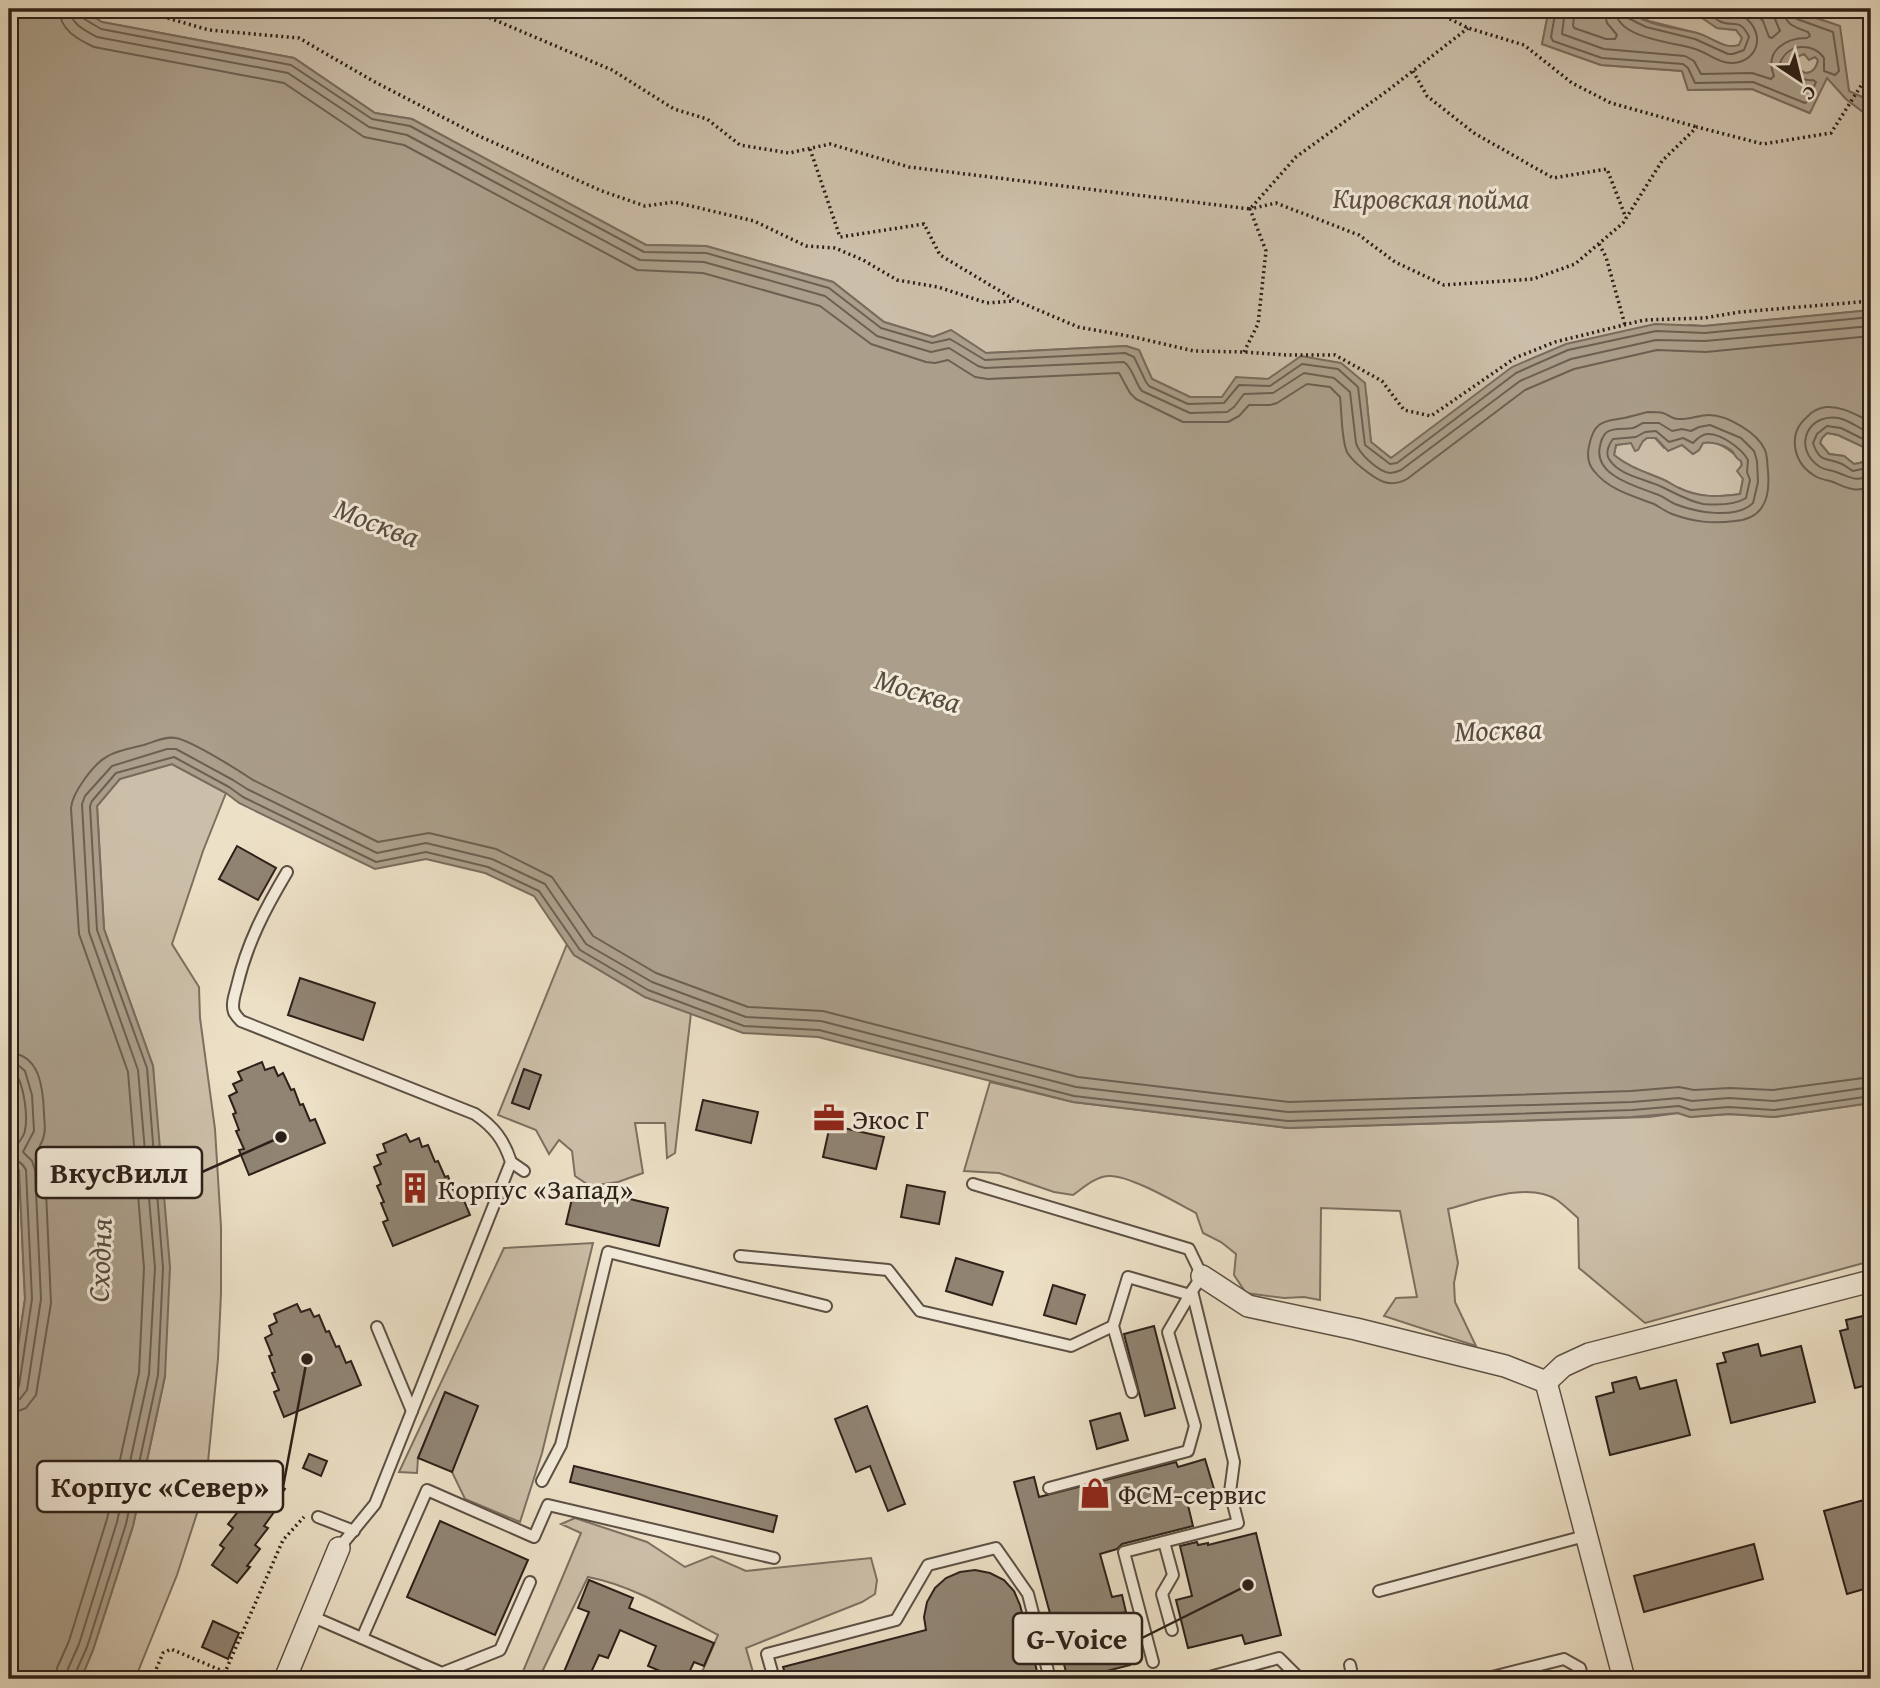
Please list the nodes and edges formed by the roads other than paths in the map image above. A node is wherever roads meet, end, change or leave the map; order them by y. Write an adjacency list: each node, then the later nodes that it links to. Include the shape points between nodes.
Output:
1 (287, 872): 2 (lane, via 250,943 233,999 236,1016 475,1114 501,1138)
2 (511, 1162): 3 (lane); 13 (lane)
3 (524, 1171)
4 (973, 1184): 7 (lane, via 1189,1249)
5 (740, 1256): 9 (lane, via 888,1270 920,1311 1071,1346)
6 (1871, 1280): 11 (street, via 1589,1354 1563,1366)
7 (1195, 1287): 9 (lane, via 1128,1277); 11 (street, via 1248,1306 1506,1366); 15 (lane, via 1168,1332 1195,1426 1188,1451); 19 (lane, via 1234,1462 1230,1492 1238,1523)
8 (826, 1306): 14 (lane, via 608,1252 561,1445)
9 (1113, 1326): 12 (lane)
10 (377, 1327): 13 (lane)
11 (1546, 1382): 18 (street)
12 (1132, 1392)
13 (412, 1411): 17 (lane, via 375,1504)
14 (542, 1480)
15 (1049, 1488)
16 (318, 1517): 17 (lane)
17 (354, 1531): 20 (lane)
18 (1585, 1536): 23 (lane); 37 (street)
19 (1164, 1542): 25 (lane, via 1173,1575 1162,1594); 27 (lane, via 1124,1552)
20 (339, 1548): 24 (street)
21 (775, 1558): 26 (lane, via 548,1505 534,1537 427,1490)
22 (530, 1582): 26 (lane, via 500,1650 442,1673)
23 (1378, 1591)
24 (311, 1616): 26 (lane); 29 (street)
25 (1172, 1630)
26 (362, 1638)
27 (1153, 1662)
28 (1350, 1665): 34 (lane)
29 (285, 1679)
30 (774, 1679): 31 (lane, via 767,1654 896,1620 928,1565 996,1548 1028,1594)
31 (1050, 1679)
32 (1202, 1679): 33 (lane, via 1279,1658)
33 (1297, 1679)
34 (1353, 1679)
35 (1485, 1679): 36 (lane, via 1564,1659 1580,1668)
36 (1583, 1679)
37 (1624, 1679)

